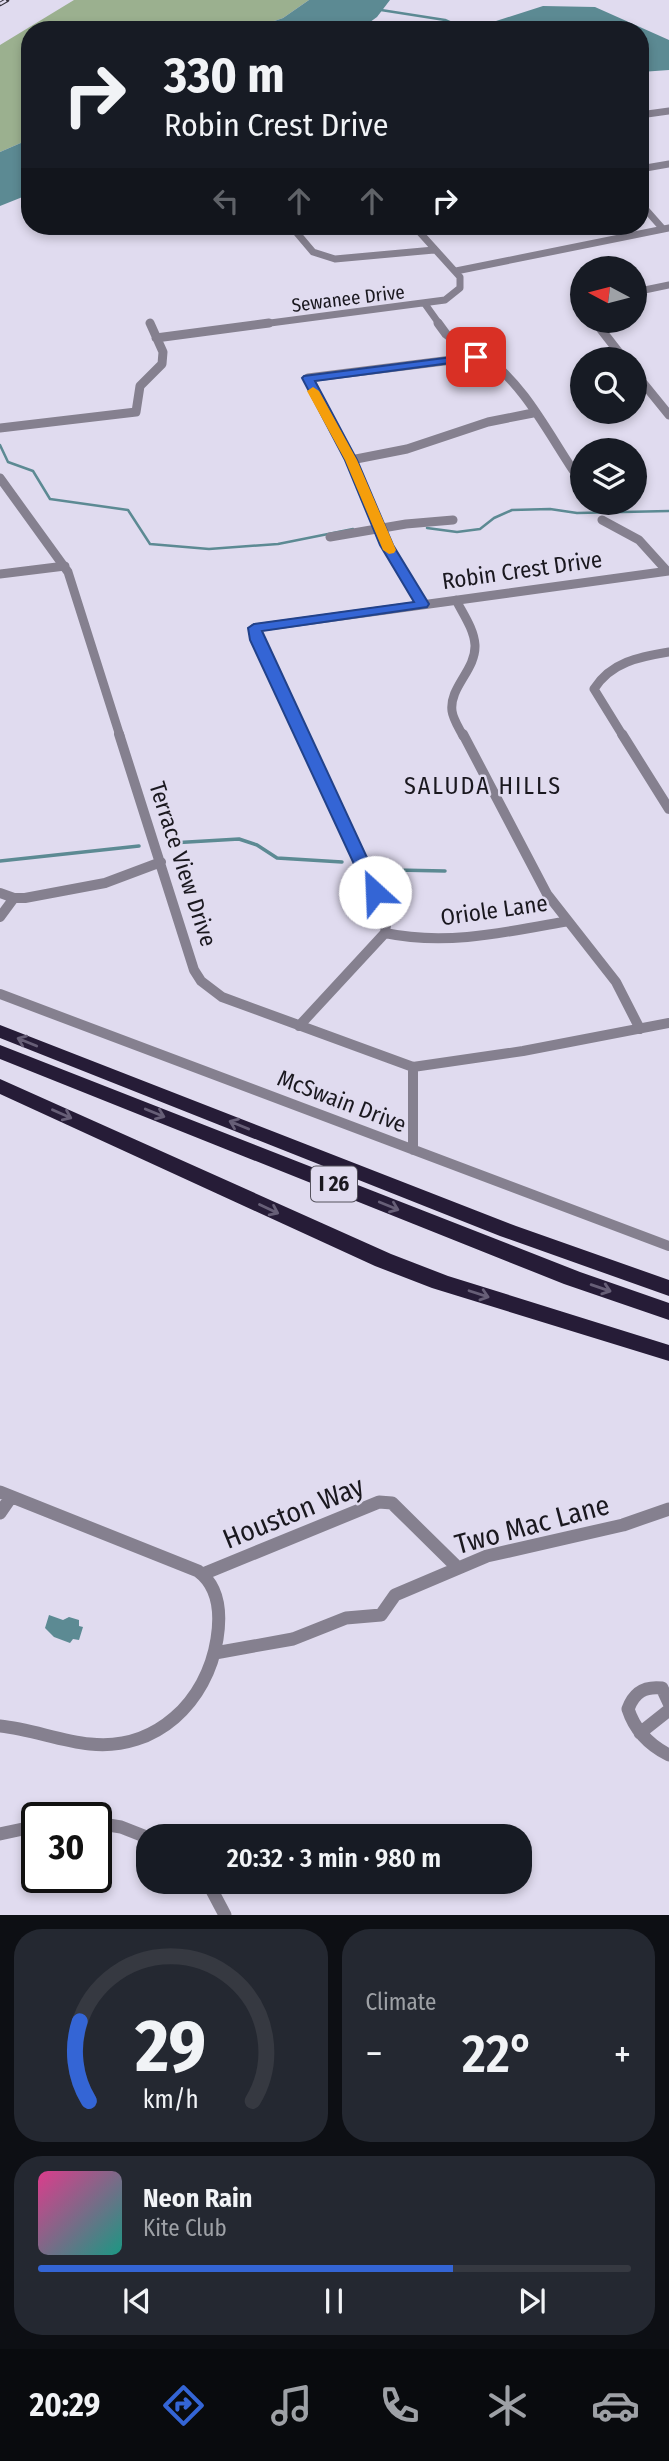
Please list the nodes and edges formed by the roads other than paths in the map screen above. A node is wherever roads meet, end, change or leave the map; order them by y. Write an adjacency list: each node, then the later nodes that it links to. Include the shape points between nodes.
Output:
1 (669, 111): 2 (street)
2 (649, 113)
3 (669, 164): 4 (street)
4 (649, 167)
5 (649, 212): 6 (street)
6 (666, 228)
7 (299, 235): 10 (street, via 313,252 335,260)
8 (422, 235): 10 (street)
9 (632, 235): 11 (street)
10 (434, 250): 11 (street)
11 (456, 271): 14 (street, Sewanee Drive, via 461,282 457,292)
12 (669, 285): 13 (street)
13 (648, 289)
14 (425, 304): 17 (street, Sewanee Drive); 19 (street, via 446,334)
15 (150, 323): 17 (street)
16 (603, 333): 18 (street)
17 (156, 338): 23 (street, via 163,352 162,363 142,384 136,412)
18 (614, 347)
19 (476, 357): 21 (street, via 494,361); 24 (street, via 308,378)
20 (647, 388): 22 (street)
21 (533, 413): 24 (street); 25 (street)
22 (669, 415)
23 (0, 428)
24 (351, 460): 29 (street)
25 (570, 466)
26 (0, 478): 31 (street, Terrace View Drive)
27 (453, 520): 29 (street, via 416,522)
28 (603, 520): 32 (street, via 634,534)
29 (380, 531): 30 (street); 35 (street)
30 (330, 537)
31 (65, 566): 33 (street); 38 (street, Terrace View Drive)
32 (668, 571): 34 (street, Robin Crest Drive)
33 (0, 575)
34 (456, 600): 35 (street, Robin Crest Drive); 42 (street, via 475,646 452,695 452,714 535,872)
35 (422, 604): 43 (street, Robin Crest Drive, via 254,628 387,917)
36 (669, 652): 37 (street, via 615,667 594,689)
37 (669, 809)
38 (161, 862): 40 (street, via 105,883); 46 (street, Terrace View Drive, via 201,981 222,997)
39 (0, 893): 40 (street)
40 (14, 898): 41 (street)
41 (0, 917)
42 (568, 921): 43 (street, Oriole Lane, via 444,940); 47 (street, via 616,982)
43 (385, 933): 46 (street)
44 (0, 994): 52 (street, McSwain Drive)
45 (669, 1023): 47 (street)
46 (299, 1026): 50 (street, Terrace View Drive)
47 (640, 1029): 50 (street)
48 (0, 1031): 54 (highway, I 26, one-way to 48, via 508,1231)
49 (0, 1052): 55 (highway, I 26, one-way to 55)
50 (413, 1067): 52 (street)
51 (0, 1086): 56 (highway, one-way to 56, via 383,1260)
52 (413, 1150): 53 (street, McSwain Drive)
53 (669, 1245)
54 (669, 1288)
55 (669, 1312)
56 (669, 1353)
57 (6, 1495): 59 (street); 61 (street)
58 (669, 1508): 60 (street, Two Mac Lane, via 623,1525 487,1556)
59 (0, 1513)
60 (458, 1568): 61 (street, Houston Way, via 392,1503 379,1502); 62 (street, Two Mac Lane, via 395,1595 381,1615 346,1618 293,1639)
61 (203, 1574): 62 (street, via 219,1605)
62 (215, 1653): 65 (street, via 211,1671 187,1710 155,1734 131,1743 98,1745)
63 (669, 1703): 66 (street, via 662,1689 654,1687 643,1688 630,1700 630,1718)
64 (669, 1710): 66 (street)
65 (0, 1726)
66 (640, 1734): 67 (street)
67 (669, 1755)
68 (112, 1826): 70 (street)
69 (21, 1829): 71 (street)
70 (136, 1833)
71 (0, 1834)
72 (213, 1894): 73 (street)
73 (225, 1915)

